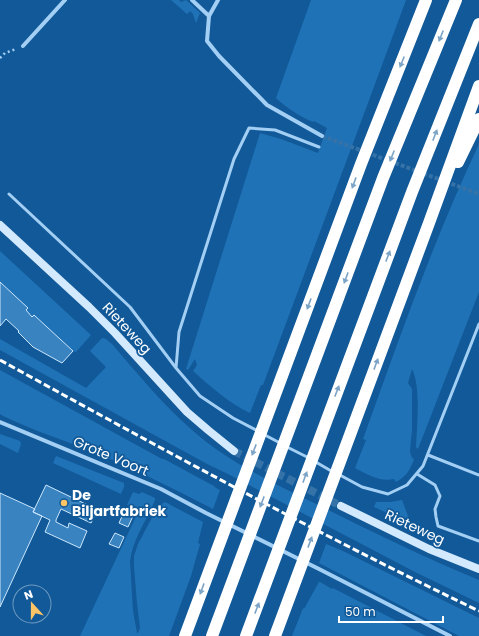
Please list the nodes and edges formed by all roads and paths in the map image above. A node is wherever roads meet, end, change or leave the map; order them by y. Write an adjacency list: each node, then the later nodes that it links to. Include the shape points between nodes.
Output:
1 (65, 0): 8 (street)
2 (192, 0): 6 (street)
3 (218, 0): 6 (street)
4 (427, 0): 27 (highway, one-way to 27, via 361,164)
5 (456, 0): 28 (highway, one-way to 28, via 383,178)
6 (209, 16): 12 (street, via 207,41 219,56 268,104)
7 (479, 24): 29 (highway, one-way to 7, via 412,192)
8 (23, 46): 9 (path, via 5,53)
9 (0, 58)
10 (479, 86): 15 (highway)
11 (479, 119): 15 (highway)
12 (322, 136)
13 (319, 147): 18 (lane, via 275,130 249,128 234,159 179,332)
14 (9, 194): 18 (lane, via 130,307)
15 (429, 222): 30 (highway, one-way to 15)
16 (0, 225): 20 (main road, Rieteweg, via 89,306 187,412)
17 (479, 324): 21 (lane)
18 (176, 368): 22 (lane, via 200,396 233,418 362,487 388,494 407,485)
19 (0, 422): 31 (street, Grote Voort, via 161,488)
20 (234, 451)
21 (428, 455): 22 (lane, via 424,466); 23 (lane)
22 (417, 474): 25 (lane, via 435,485 440,496 434,509 438,526)
23 (479, 475)
24 (341, 506): 26 (main road, Rieteweg, via 429,549)
25 (479, 541)
26 (479, 569)
27 (185, 636)
28 (212, 636)
29 (246, 636)
30 (275, 636)
31 (450, 636)

